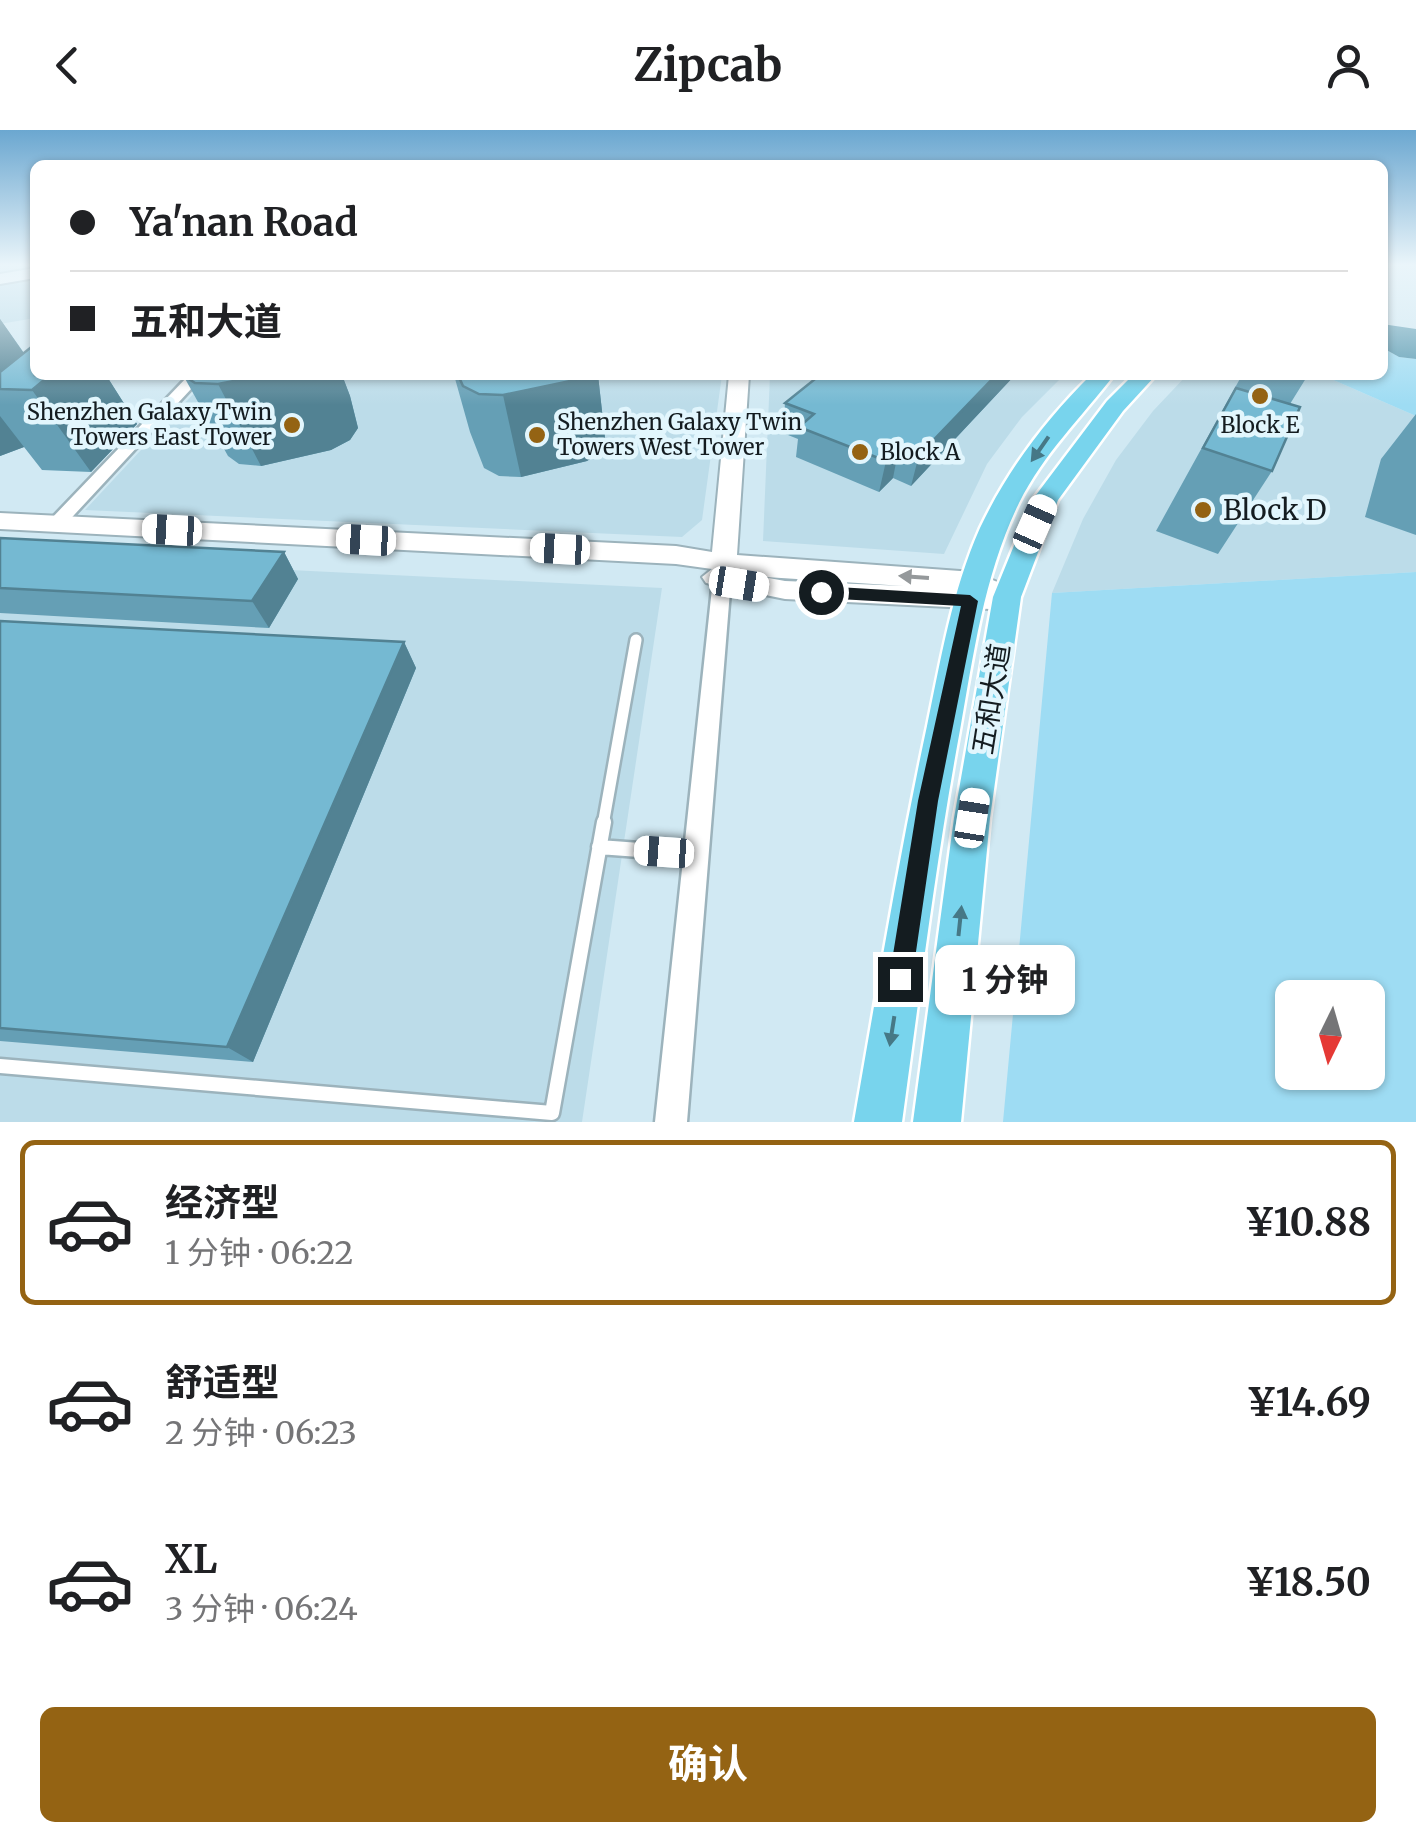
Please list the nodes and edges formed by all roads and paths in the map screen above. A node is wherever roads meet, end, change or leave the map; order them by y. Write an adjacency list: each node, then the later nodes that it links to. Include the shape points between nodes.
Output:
1 (192, 380): 6 (street)
2 (739, 380): 8 (street)
3 (1097, 380): 9 (main road, 五和大道, one-way to 9, via 1016,486)
4 (1139, 380): 10 (main road, 五和大道, via 1046,499)
5 (0, 521): 6 (street)
6 (56, 524): 8 (street, via 676,555)
7 (0, 536): 8 (street)
8 (723, 570): 9 (street, via 772,589); 13 (street)
9 (972, 591): 10 (street); 16 (main road, 五和大道, one-way to 16, via 928,801)
10 (1008, 597): 17 (main road, 五和大道, one-way to 10, via 972,818)
11 (636, 640): 12 (lane)
12 (599, 848): 13 (lane); 14 (lane, via 552,1113)
13 (696, 854): 15 (street)
14 (0, 1066)
15 (671, 1122)
16 (878, 1122)
17 (938, 1122)

